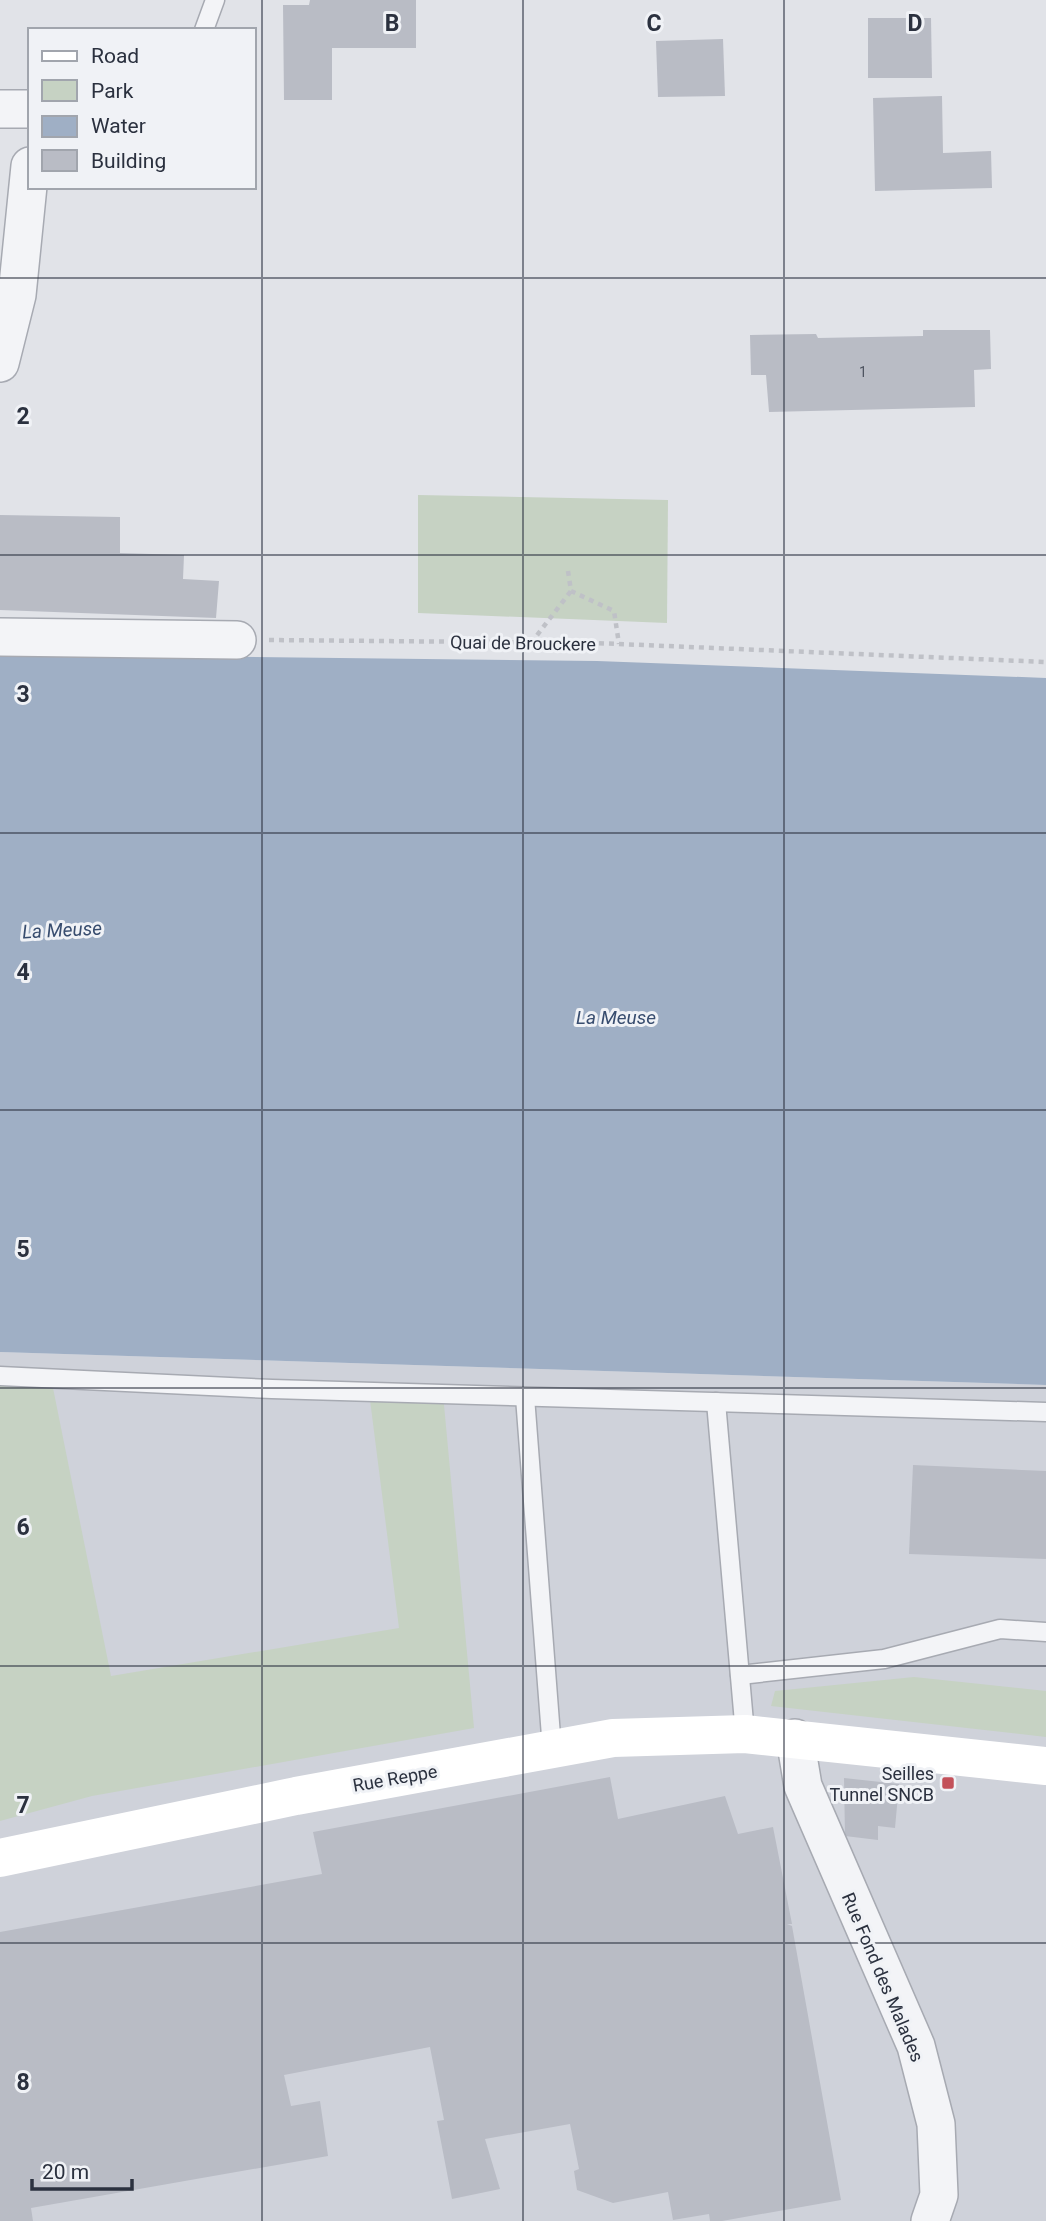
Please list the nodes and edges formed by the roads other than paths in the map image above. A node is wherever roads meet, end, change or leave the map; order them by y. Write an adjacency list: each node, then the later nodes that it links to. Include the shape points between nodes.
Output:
1 (215, 0): 2 (lane)
2 (205, 28)
3 (28, 186): 4 (street, via 17,295)
4 (0, 363)
5 (0, 637): 6 (street)
6 (237, 640)
7 (0, 1376): 8 (lane)
8 (525, 1397): 9 (lane); 15 (lane)
9 (716, 1402): 10 (lane); 12 (lane)
10 (1046, 1412)
11 (1046, 1632): 12 (lane, via 1000,1629 884,1659)
12 (740, 1675): 13 (lane)
13 (745, 1734): 14 (main road, Rue Reppe); 15 (main road, Rue Reppe, via 613,1738)
14 (795, 1738): 16 (main road, Rue Reppe); 18 (street, Rue Fond des Malades, via 803,1786 916,2046 936,2124 939,2195)
15 (552, 1749): 17 (main road, Rue Reppe)
16 (1046, 1766)
17 (0, 1858)
18 (930, 2221)

